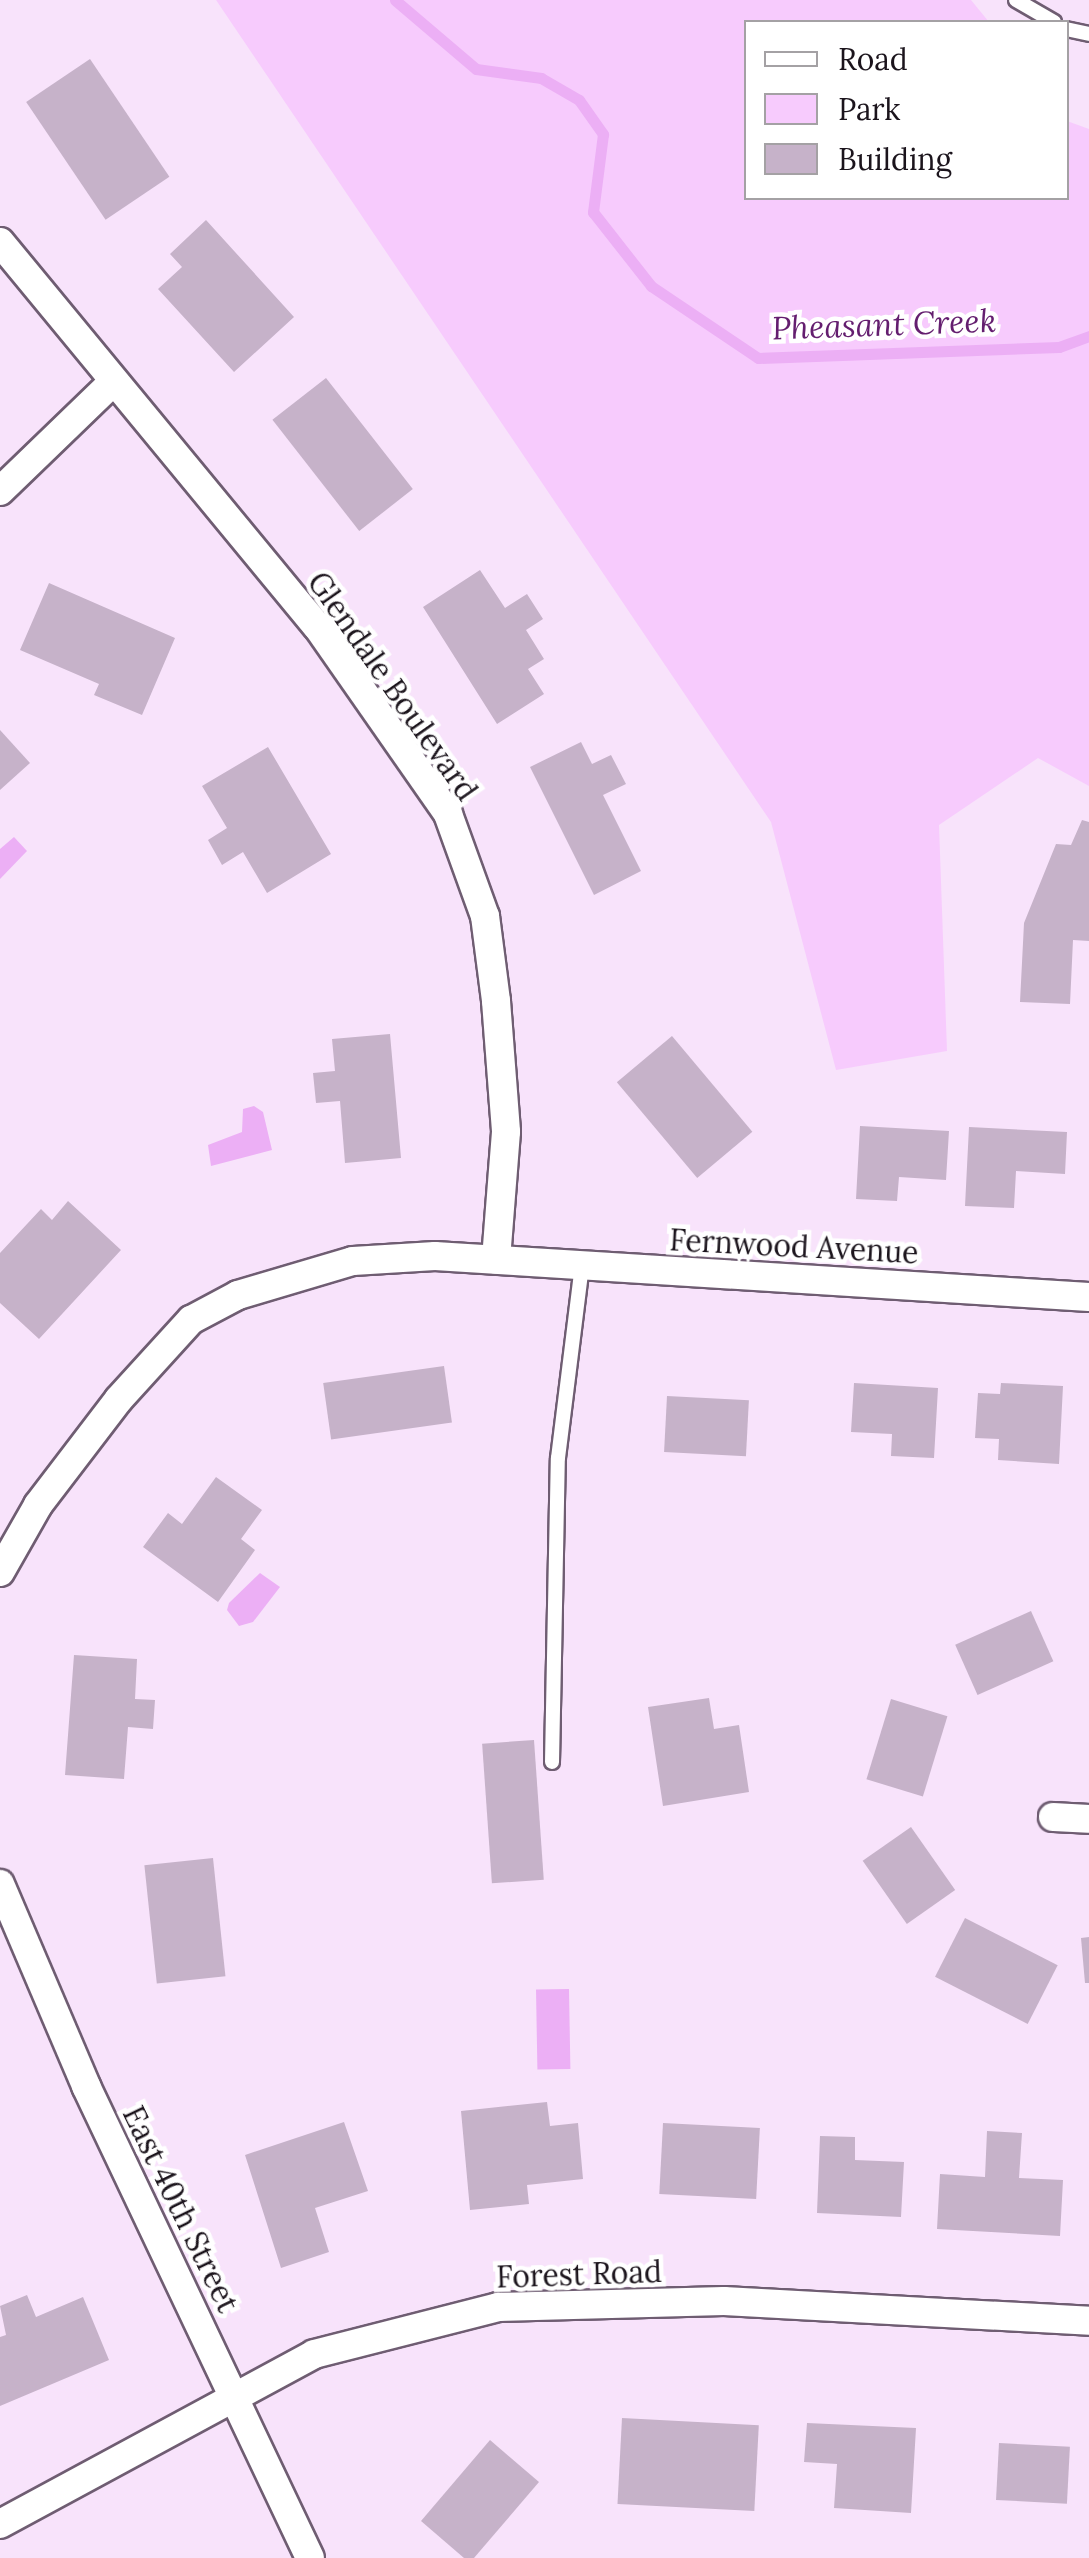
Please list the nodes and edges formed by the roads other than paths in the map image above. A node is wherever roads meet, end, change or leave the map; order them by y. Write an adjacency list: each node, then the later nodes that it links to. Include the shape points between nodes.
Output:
1 (1016, 0): 2 (lane)
2 (1051, 20)
3 (0, 242): 4 (street, Glendale Boulevard)
4 (114, 381): 5 (street); 6 (street, Glendale Boulevard, via 317,626 448,814 485,916 496,1001 506,1132)
5 (0, 491)
6 (496, 1260): 7 (street, Fernwood Avenue); 9 (street, via 353,1261 238,1296 191,1320 61,1474)
7 (582, 1266): 8 (street, Fernwood Avenue); 10 (lane, via 557,1476)
8 (1089, 1296)
9 (0, 1572)
10 (552, 1762)
11 (1053, 1817): 12 (street)
12 (1089, 1819)
13 (0, 1884): 15 (street, East 40th Street, via 86,2086)
14 (1089, 2321): 15 (street, Forest Road, via 724,2301 498,2307 314,2354)
15 (235, 2397): 16 (street, Forest Road); 17 (street, East 40th Street)
16 (0, 2524)
17 (310, 2558)

